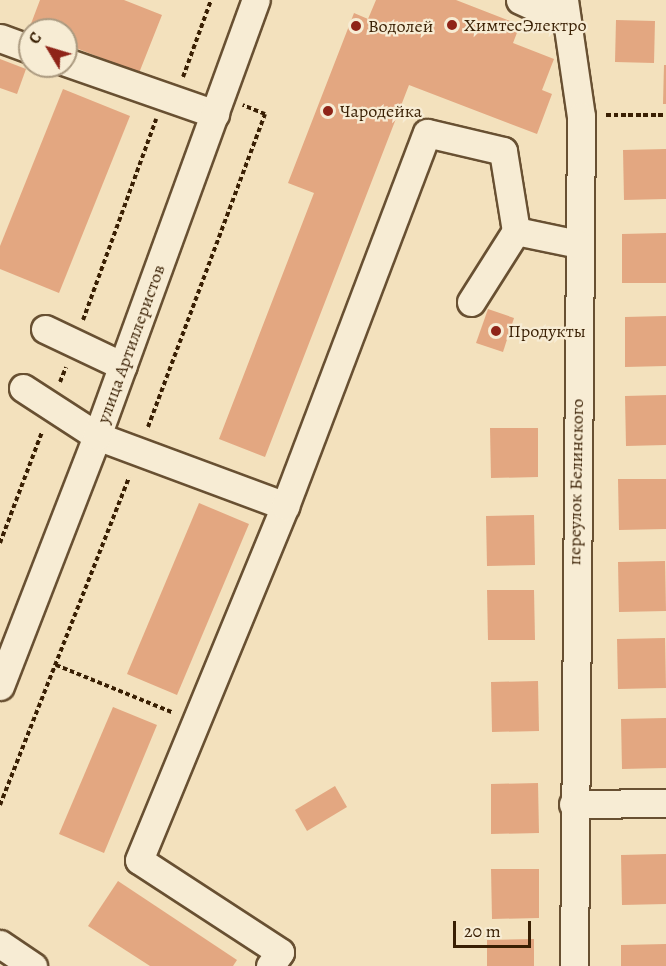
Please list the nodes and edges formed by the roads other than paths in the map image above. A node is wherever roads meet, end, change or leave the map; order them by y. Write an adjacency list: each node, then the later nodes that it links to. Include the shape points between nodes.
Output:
1 (256, 0): 7 (street, улица Артиллеристов)
2 (520, 0): 3 (street)
3 (565, 10): 9 (street, переулок Белинского, via 581,116)
4 (0, 38): 5 (street)
5 (18, 45)
6 (78, 66): 7 (street)
7 (215, 114): 12 (street, улица Артиллеристов)
8 (516, 231): 9 (street); 10 (street); 15 (street, via 503,151 427,133)
9 (578, 244): 18 (street, переулок Белинского)
10 (471, 302)
11 (45, 329): 12 (street)
12 (123, 366): 14 (street, улица Артиллеристов)
13 (23, 388): 14 (street)
14 (98, 436): 15 (street); 16 (street, улица Артиллеристов)
15 (285, 506): 21 (street, via 139,860 280,952)
16 (0, 686)
17 (666, 803): 18 (street)
18 (573, 804): 22 (street, переулок Белинского)
19 (0, 944): 20 (street)
20 (33, 966)
21 (270, 966)
22 (574, 966)

